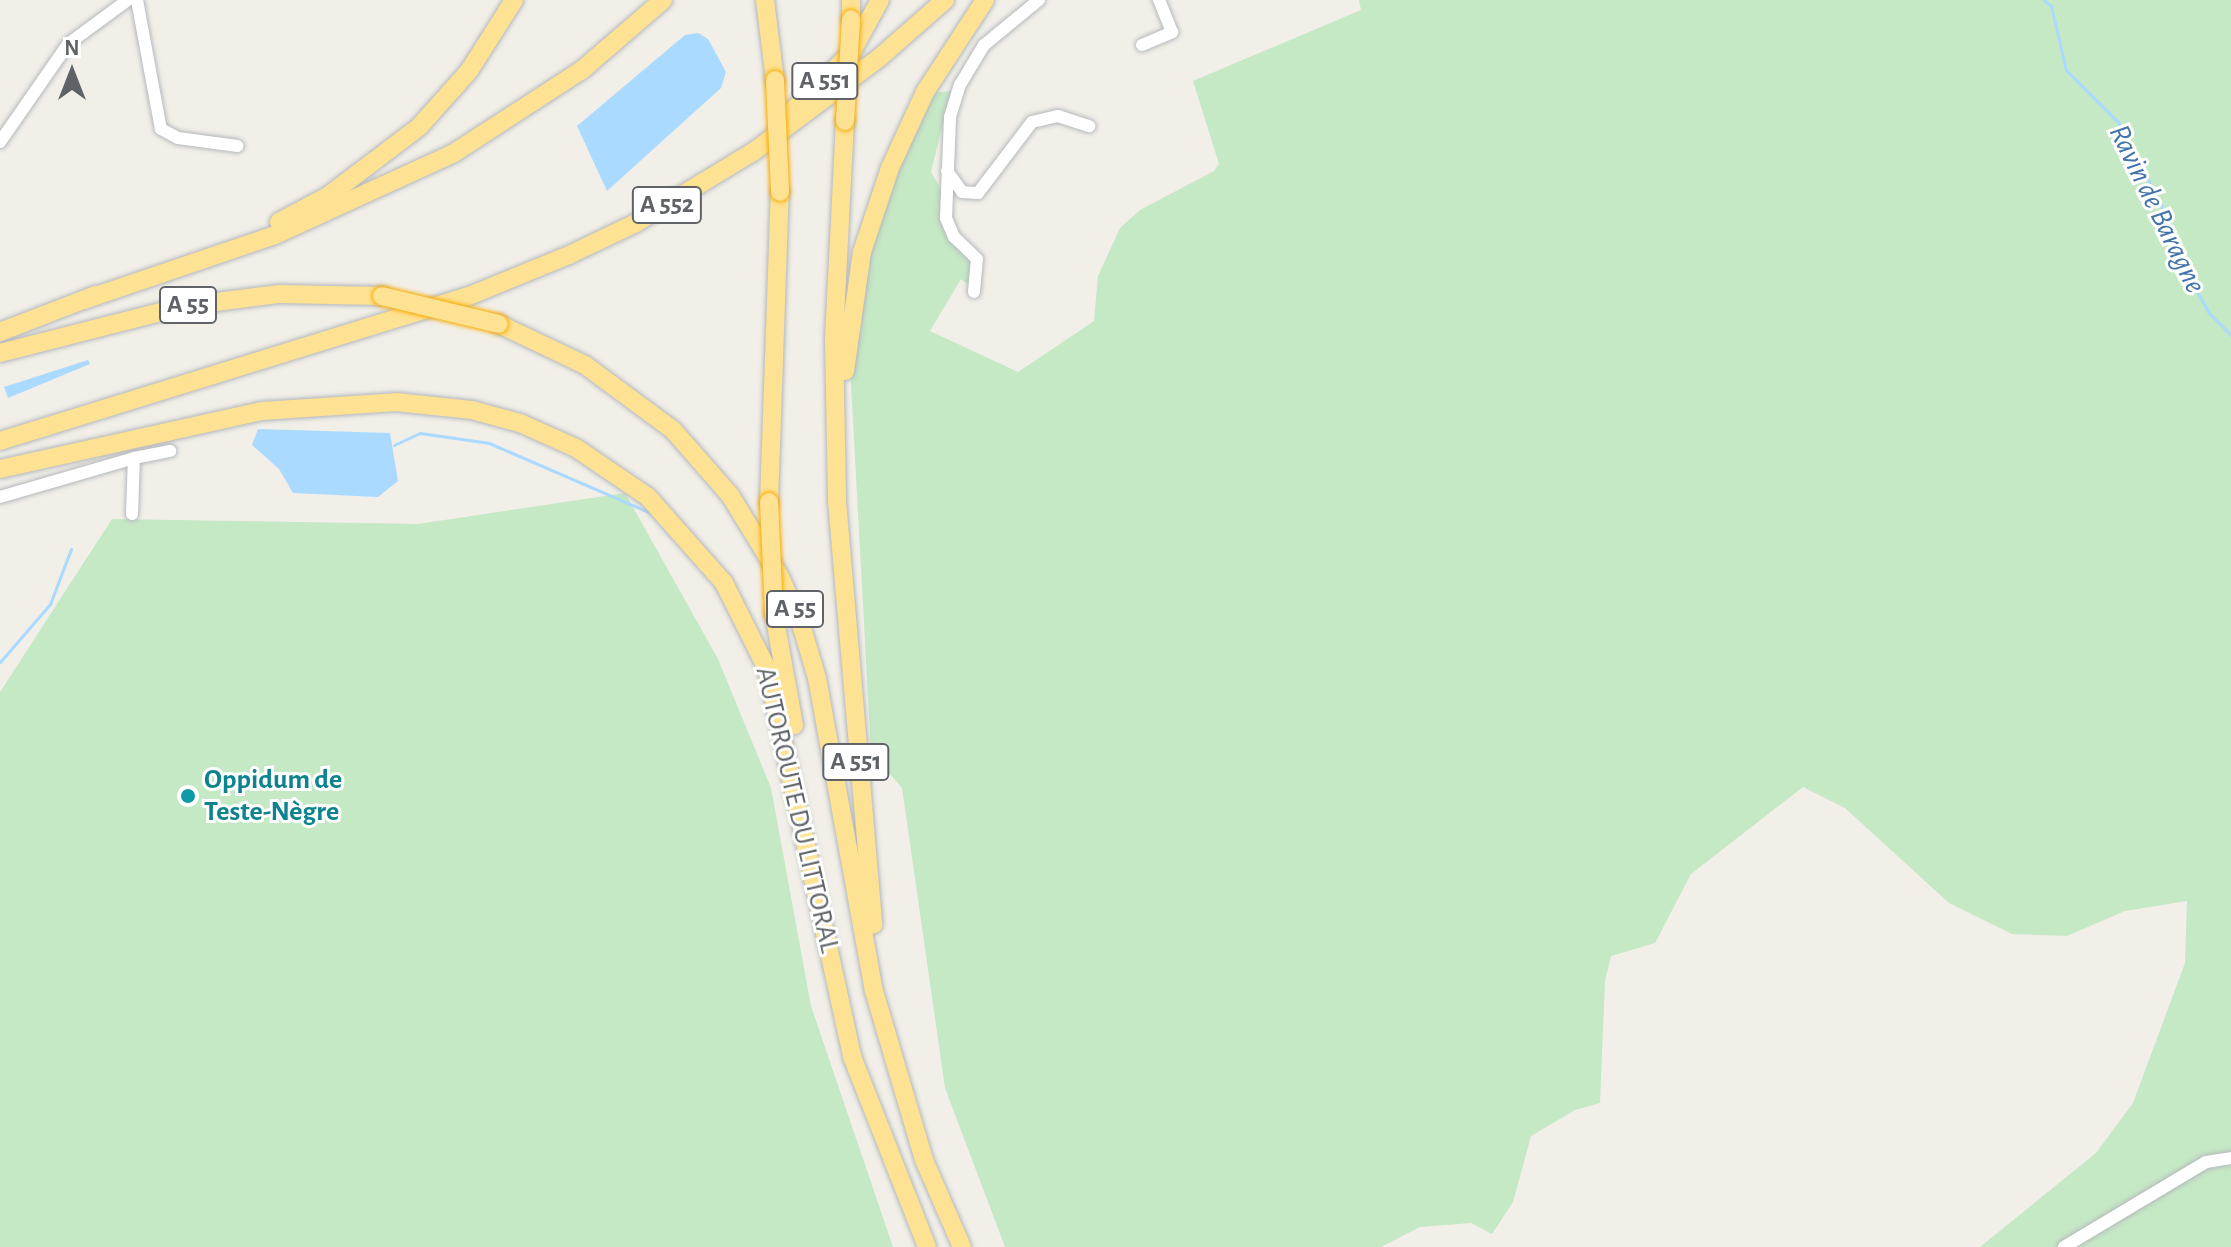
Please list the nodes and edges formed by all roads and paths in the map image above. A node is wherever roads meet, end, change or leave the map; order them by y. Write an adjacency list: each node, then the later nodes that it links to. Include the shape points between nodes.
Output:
1 (128, 0): 14 (street, via 68,44)
2 (137, 0): 15 (street, via 161,129 178,138)
3 (514, 0): 18 (highway, via 495,34 440,105 369,168 296,214)
4 (663, 0): 18 (highway, via 582,70 454,153 275,235)
5 (765, 0): 30 (highway, A 551, bridge, via 780,192 769,502 774,614)
6 (851, 0): 27 (highway, A 551, bridge, via 834,340)
7 (880, 0): 20 (highway, A 551, via 865,32 836,70 789,114 705,175 585,241)
8 (945, 0): 20 (highway, A 552, via 799,120 636,223 492,288)
9 (985, 0): 27 (highway, via 912,117 862,252 846,357)
10 (1039, 0): 16 (street, via 1000,29 969,66 950,117)
11 (1159, 0): 12 (street, via 1172,32)
12 (1142, 45)
13 (1089, 126): 16 (street, via 1058,116 1032,122 978,193 962,192)
14 (0, 142)
15 (237, 146)
16 (947, 171): 17 (street, via 947,225 977,259)
17 (974, 292)
18 (84, 300): 19 (highway)
19 (0, 332)
20 (348, 335): 22 (highway, A 552)
21 (0, 353): 29 (highway, AUTOROUTE DU LITTORAL / A 55, bridge, via 198,304 279,294 382,296 499,324 565,353 646,406 713,473 761,540 800,621 817,678 869,968)
22 (0, 441)
23 (170, 451): 24 (street)
24 (134, 458): 26 (street); 28 (street)
25 (0, 469): 30 (highway, AUTOROUTE DU LITTORAL / A 55, via 227,417 383,401 472,410 520,423 576,448 631,483 665,513 724,583 767,669 853,1059)
26 (0, 497)
27 (837, 501): 29 (highway, A 551, via 852,718)
28 (132, 514)
29 (884, 1022): 33 (highway, AUTOROUTE DU LITTORAL / A 55, via 924,1160)
30 (866, 1085): 32 (highway, AUTOROUTE DU LITTORAL / A 55, via 892,1166)
31 (2231, 1158): 34 (street, via 2206,1162)
32 (927, 1247)
33 (962, 1247)
34 (2064, 1247)

